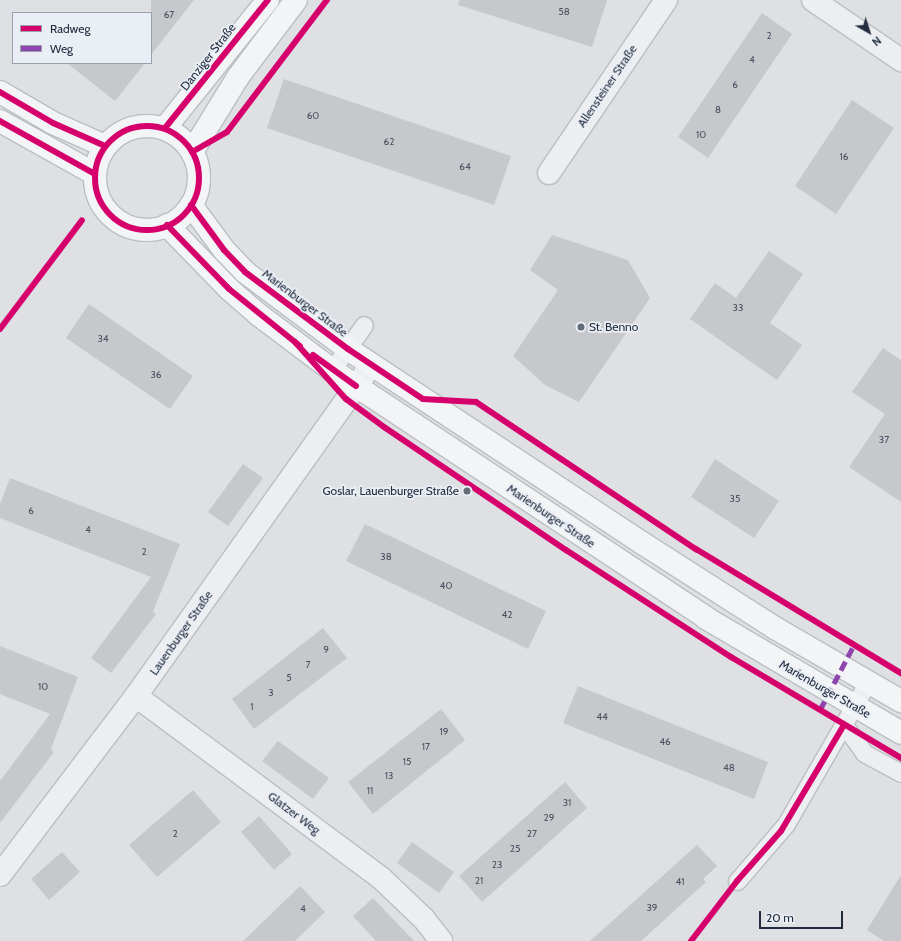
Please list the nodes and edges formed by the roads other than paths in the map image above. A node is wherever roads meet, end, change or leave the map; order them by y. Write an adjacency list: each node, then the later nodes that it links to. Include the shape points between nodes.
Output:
1 (268, 0): 8 (street, Danziger Straße)
2 (296, 0): 10 (street, via 238,77)
3 (666, 0): 11 (street, Allensteiner Straße)
4 (813, 0): 5 (street)
5 (901, 60)
6 (0, 92): 9 (street, via 53,123)
7 (0, 121): 12 (street)
8 (165, 128): 9 (street, via 133,128 118,135); 10 (street, via 177,135)
9 (105, 146): 12 (street, via 97,163)
10 (192, 152): 13 (street, via 199,179)
11 (549, 173)
12 (96, 174): 14 (street, via 96,188 101,202 122,224 152,229)
13 (191, 205): 14 (street); 16 (street, Marienburger Straße, via 224,250 245,272)
14 (167, 225): 18 (street, Marienburger Straße, via 235,294)
15 (364, 325): 16 (lane)
16 (348, 349): 17 (street, Marienburger Straße); 18 (lane)
17 (371, 365): 19 (street, Lauenburger Straße); 20 (street, Marienburger Straße, via 655,552 775,628)
18 (332, 370): 19 (street, Marienburger Straße)
19 (356, 386): 21 (street, Lauenburger Straße); 23 (street, Marienburger Straße, via 706,618)
20 (868, 682): 22 (street, Marienburger Straße); 23 (lane)
21 (136, 696): 27 (street, Lauenburger Straße); 29 (street, Glatzer Weg, via 381,878 424,919)
22 (901, 701)
23 (854, 706): 24 (lane); 25 (street, Marienburger Straße)
24 (844, 726): 26 (lane, via 864,752); 28 (lane, via 786,824)
25 (901, 732)
26 (901, 774)
27 (0, 875)
28 (737, 881)
29 (441, 941)

